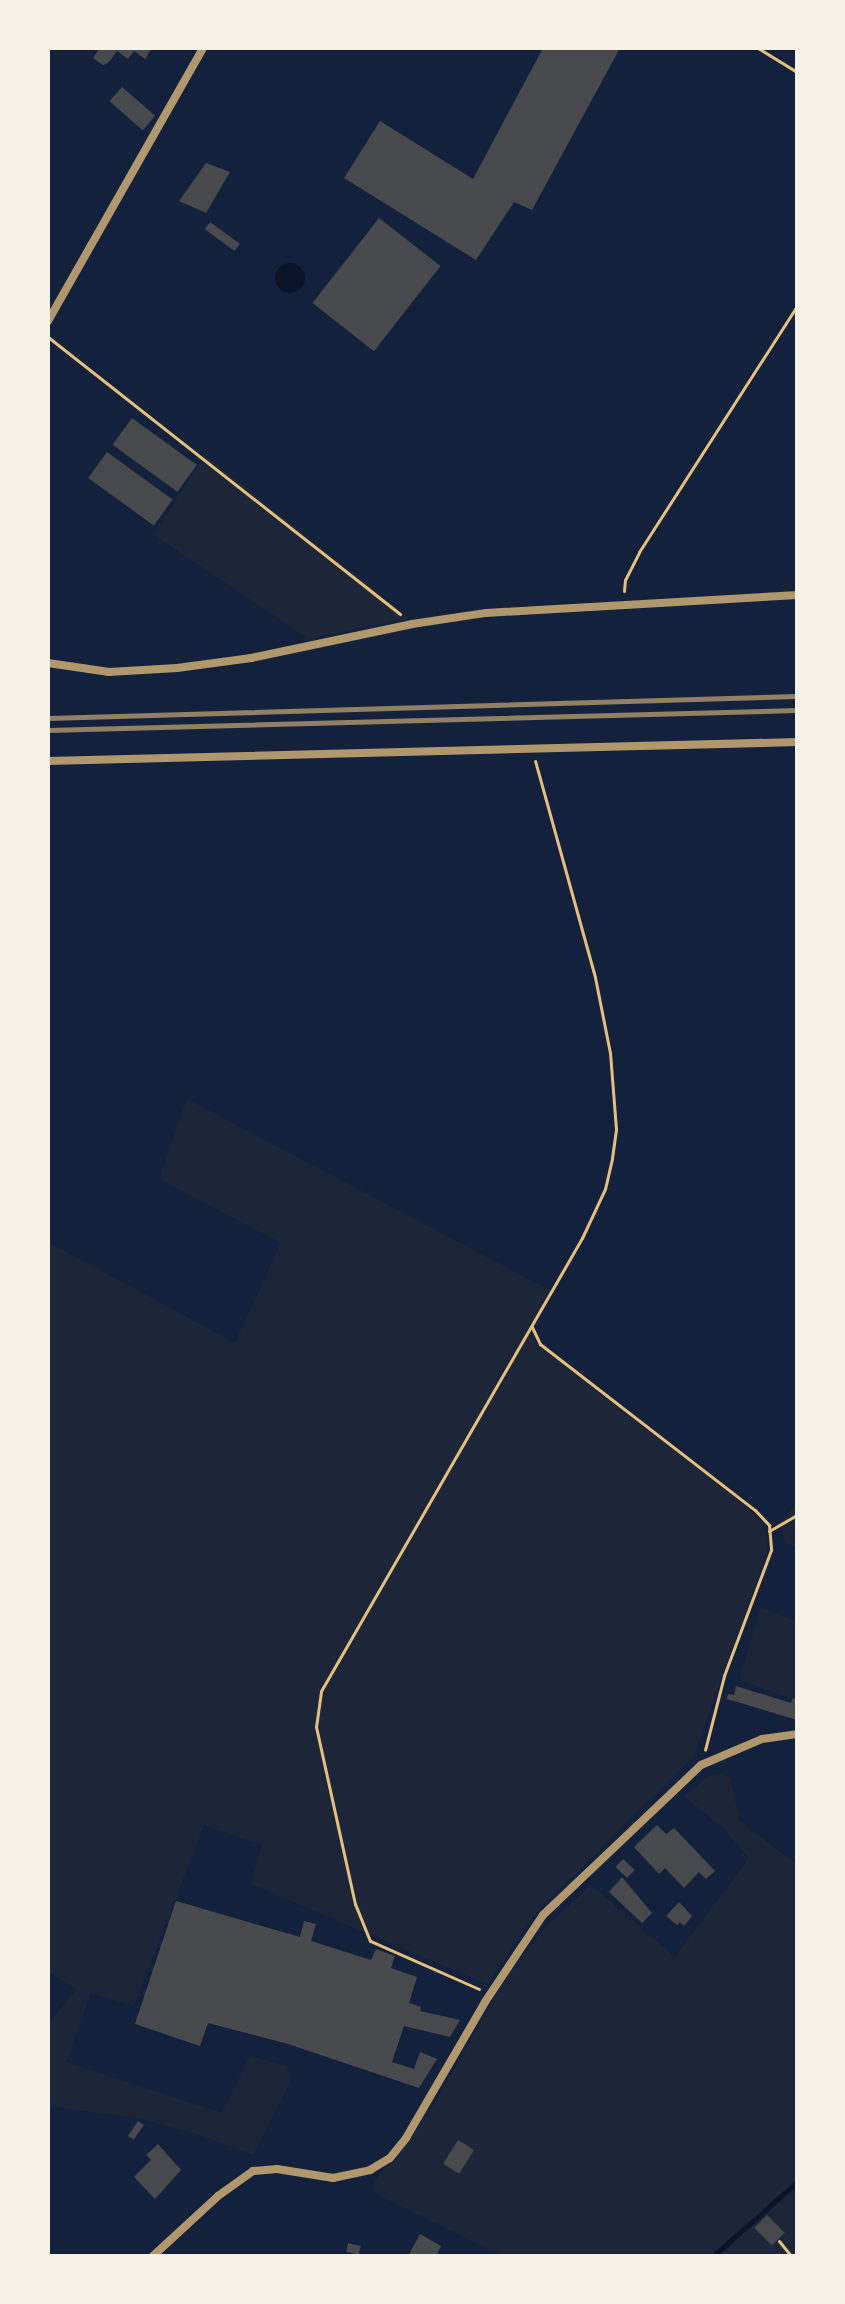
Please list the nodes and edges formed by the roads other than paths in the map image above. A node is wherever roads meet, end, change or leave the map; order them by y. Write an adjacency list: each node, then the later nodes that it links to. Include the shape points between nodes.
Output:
1 (203, 48): 2 (street)
2 (49, 314)
3 (797, 595): 4 (street, via 486,613 177,668 109,672)
4 (48, 663)
5 (797, 742): 6 (street)
6 (48, 761)
7 (797, 1734): 8 (street, via 762,1739 701,1765 543,1915 390,2158 370,2170 333,2178 277,2169 253,2171)
8 (153, 2256)

